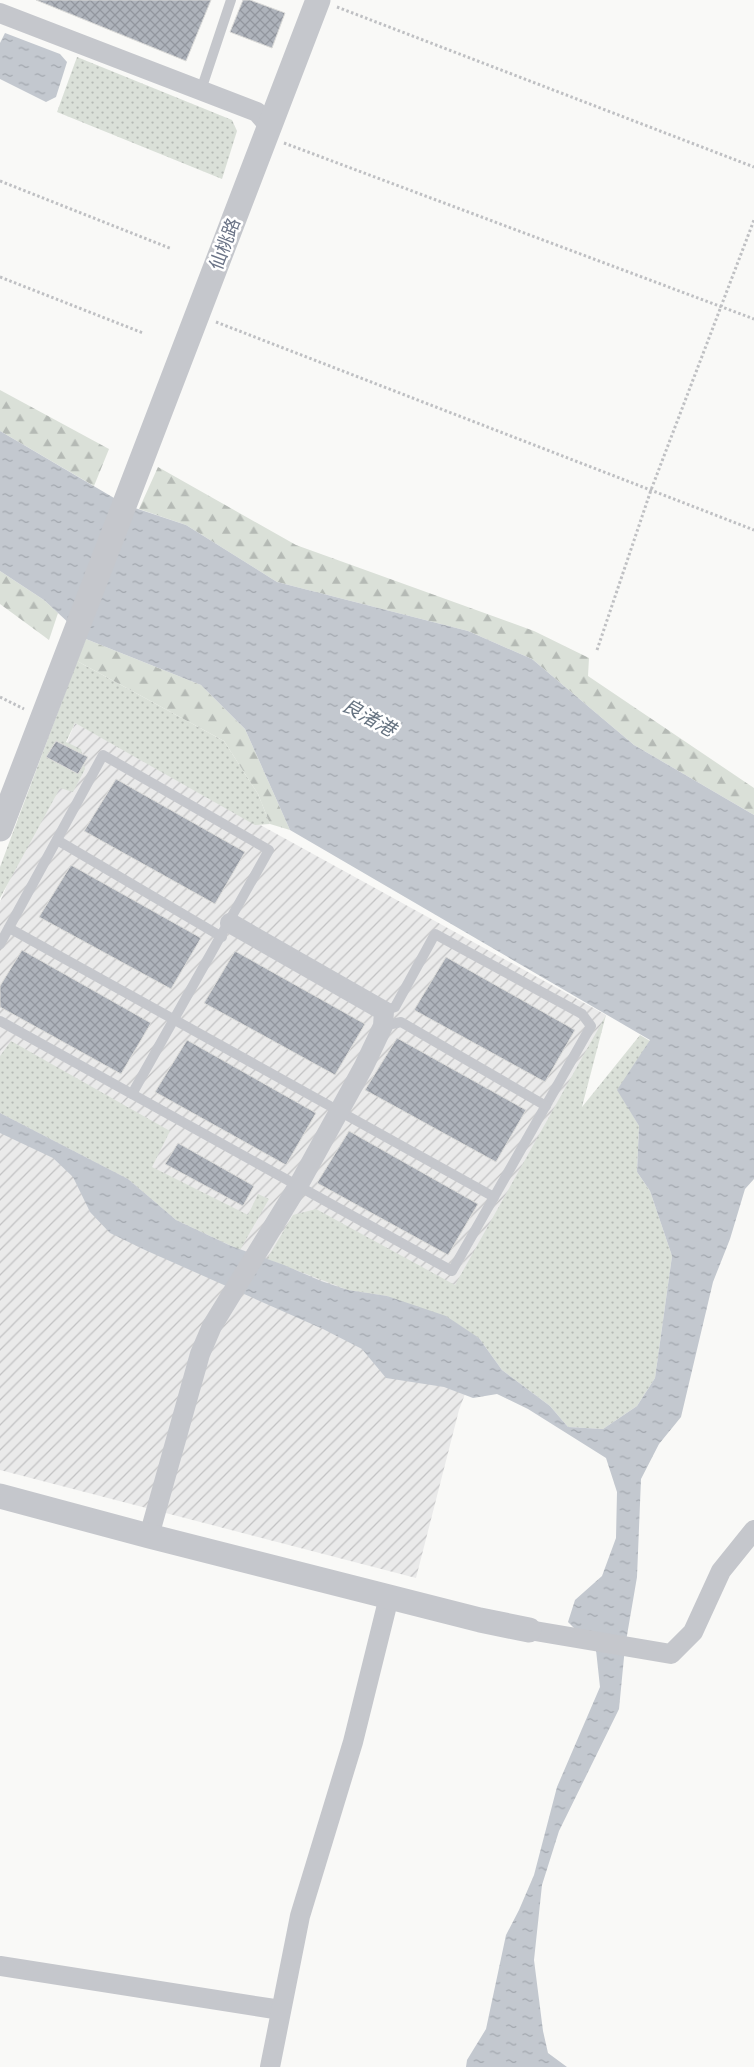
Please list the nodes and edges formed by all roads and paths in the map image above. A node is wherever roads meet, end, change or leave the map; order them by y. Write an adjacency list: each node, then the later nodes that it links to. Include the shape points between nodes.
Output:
1 (231, 0): 4 (lane)
2 (318, 0): 5 (street, 仙桃路); 6 (path)
3 (0, 13): 4 (street)
4 (201, 90): 5 (street, via 257,112)
5 (268, 132): 11 (path); 12 (street, 仙桃路)
6 (754, 168)
7 (0, 182): 9 (path)
8 (754, 220): 11 (path)
9 (172, 249)
10 (0, 277): 14 (path)
11 (721, 307): 13 (path); 15 (path)
12 (198, 314): 15 (path); 19 (street, 仙桃路)
13 (754, 320)
14 (143, 333)
15 (650, 490): 16 (path); 17 (path)
16 (754, 530)
17 (597, 650)
18 (0, 697): 19 (path)
19 (42, 719): 20 (street, 仙桃路)
20 (0, 829)
21 (57, 840): 22 (lane); 23 (lane); 23 (lane, via 103,755 269,850)
22 (9, 928): 24 (lane); 26 (lane)
23 (226, 930): 25 (street); 26 (lane)
24 (0, 944)
25 (384, 1018): 29 (lane, via 401,1022); 29 (lane, via 395,1007 435,934 582,1014 590,1026); 30 (street, via 364,1066)
26 (175, 1019): 28 (lane); 30 (lane)
27 (0, 1020): 28 (lane)
28 (132, 1094): 31 (lane)
29 (546, 1106): 32 (lane)
30 (340, 1110): 31 (street); 32 (lane)
31 (298, 1186): 32 (lane, via 452,1271); 35 (street, via 212,1326 200,1354)
32 (494, 1197)
33 (0, 1496): 35 (street)
34 (754, 1530): 37 (street, via 721,1572 693,1632 670,1654)
35 (149, 1536): 36 (street)
36 (389, 1597): 37 (street); 39 (street, via 353,1742 300,1916)
37 (529, 1630)
38 (0, 1966): 39 (street)
39 (282, 2010): 40 (street)
40 (270, 2067)

